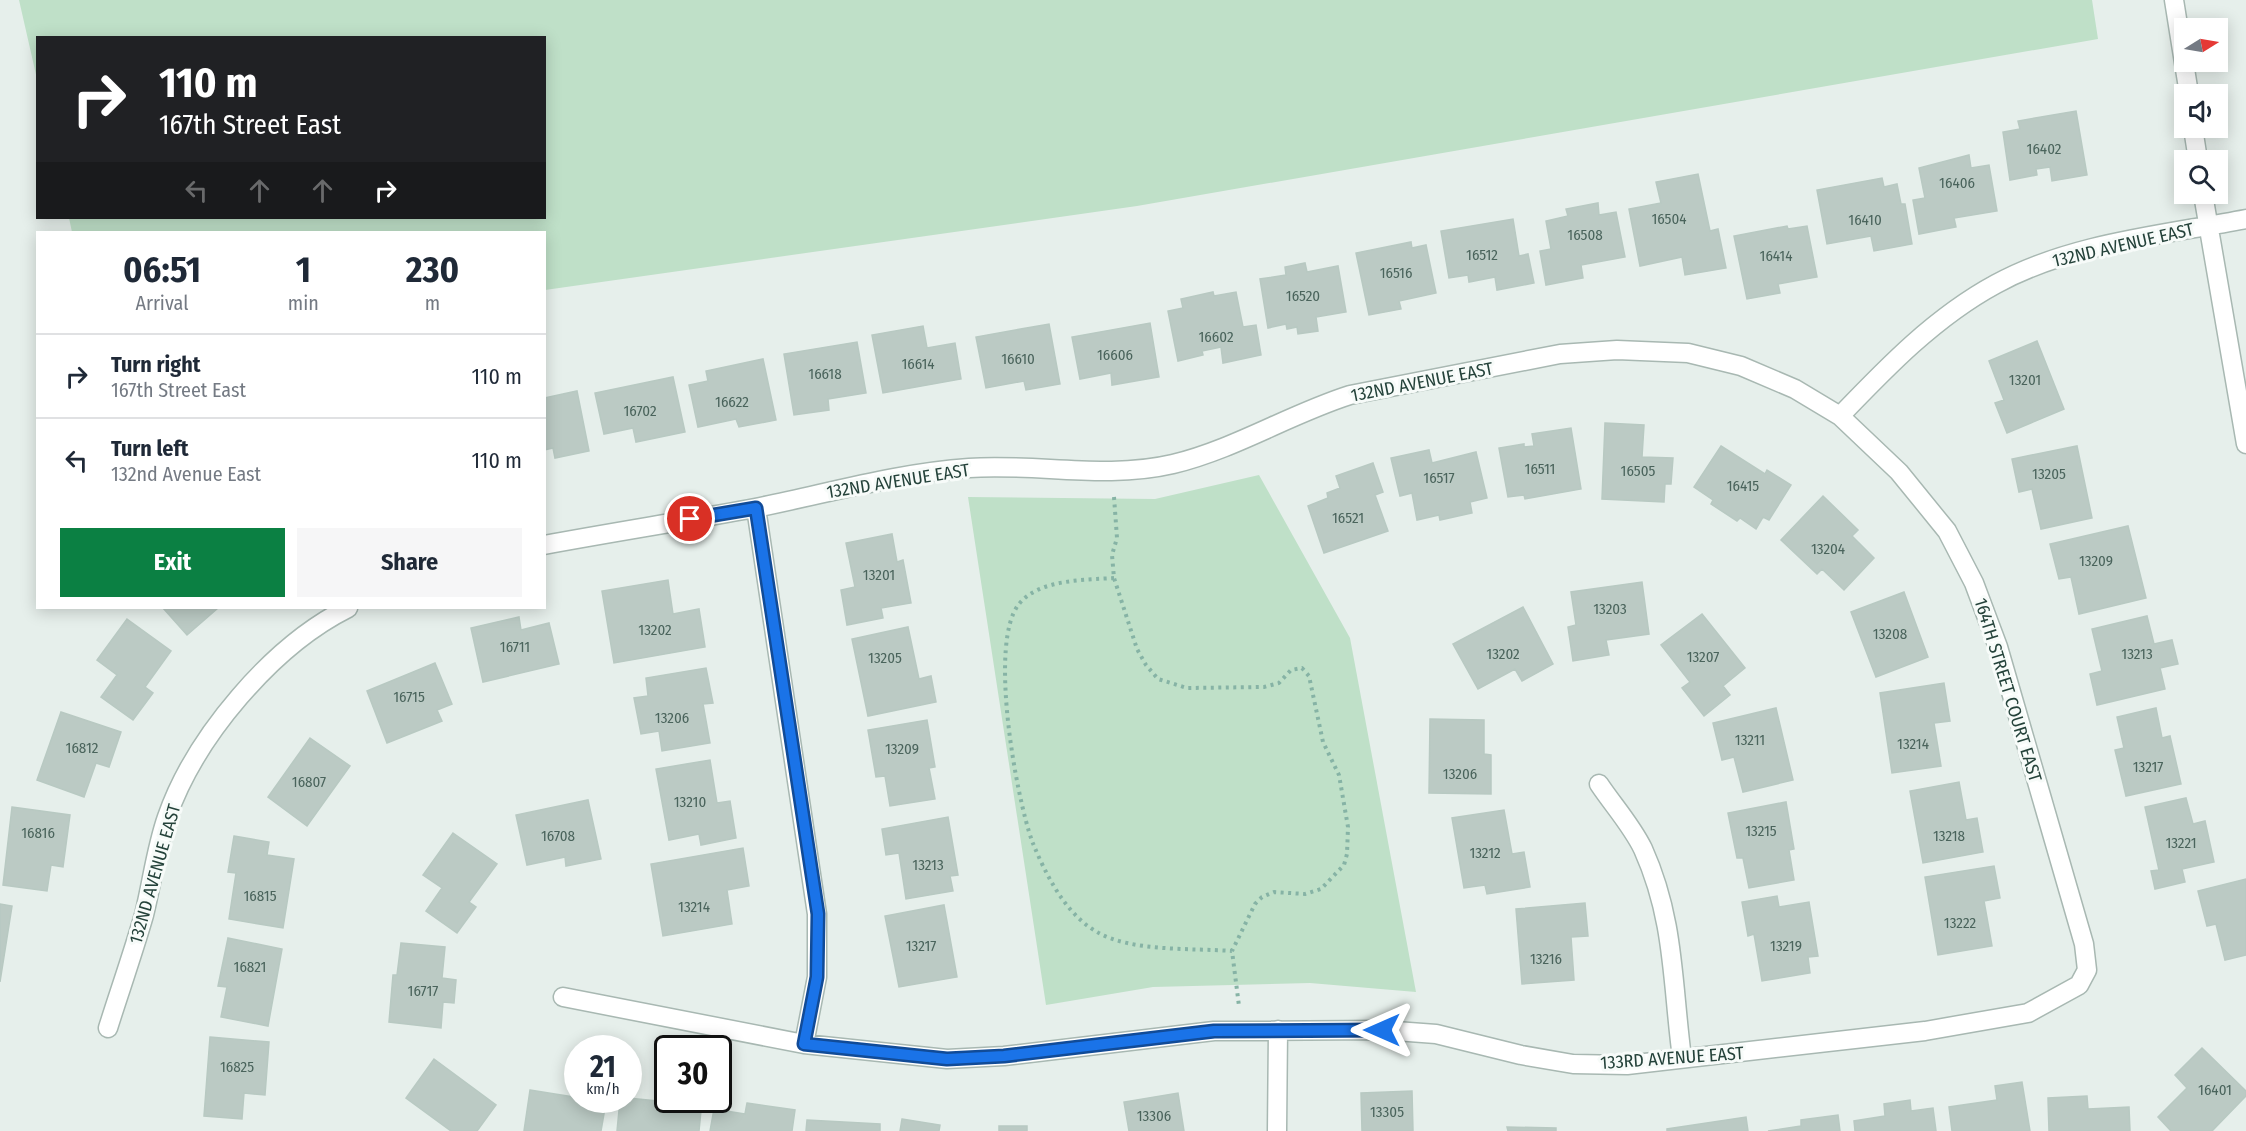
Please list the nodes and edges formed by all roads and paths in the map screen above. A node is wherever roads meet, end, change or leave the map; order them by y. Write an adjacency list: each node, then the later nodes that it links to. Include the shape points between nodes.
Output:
1 (2174, 0): 2 (street)
2 (2187, 84)
3 (2205, 204): 5 (street)
4 (2246, 219): 5 (street, 132ND AVENUE EAST)
5 (2208, 226): 6 (street, 132ND AVENUE EAST, via 2106,245 2045,263 1996,284 1952,311 1893,360); 7 (street)
6 (1840, 416): 8 (street, 132ND AVENUE EAST, via 1795,389 1742,366 1688,353 1617,350 1560,354 1350,395 1172,464); 15 (street, 164TH STREET COURT EAST, via 1899,472 1947,531 1974,583 1998,647 2084,944)
7 (2246, 444)
8 (1111, 470): 9 (street, 132ND AVENUE EAST, via 970,468); 11 (path, via 1117,538 1112,555)
9 (756, 508): 10 (street, 132ND AVENUE EAST); 20 (street, via 818,914 817,977)
10 (546, 545)
11 (1114, 578): 14 (path, via 1080,580 1033,593 1019,604 1009,625 1004,663 1007,709 1019,793 1032,840 1052,882 1072,911 1096,932 1119,941); 14 (path, via 1137,649 1158,678 1187,688 1264,687 1279,683 1291,670 1302,668 1309,676 1323,742 1339,775 1348,827 1344,865 1321,889 1305,894 1274,892 1262,897)
12 (346, 609): 17 (street, 132ND AVENUE EAST, via 298,637 243,692 205,740 167,817 144,915)
13 (1599, 784): 21 (street, via 1642,848 1662,901 1673,949)
14 (1232, 951): 18 (path)
15 (2087, 970): 21 (street, 133RD AVENUE EAST, via 2079,985 2028,1013 1925,1031)
16 (563, 997): 20 (street, 133RD AVENUE EAST)
17 (108, 1028)
18 (1242, 1030): 19 (street, 133RD AVENUE EAST); 20 (street, 133RD AVENUE EAST, via 947,1059)
19 (1278, 1030): 21 (street, 133RD AVENUE EAST, via 1436,1034 1573,1064 1627,1065); 22 (street)
20 (804, 1044)
21 (1682, 1058)
22 (1277, 1131)

